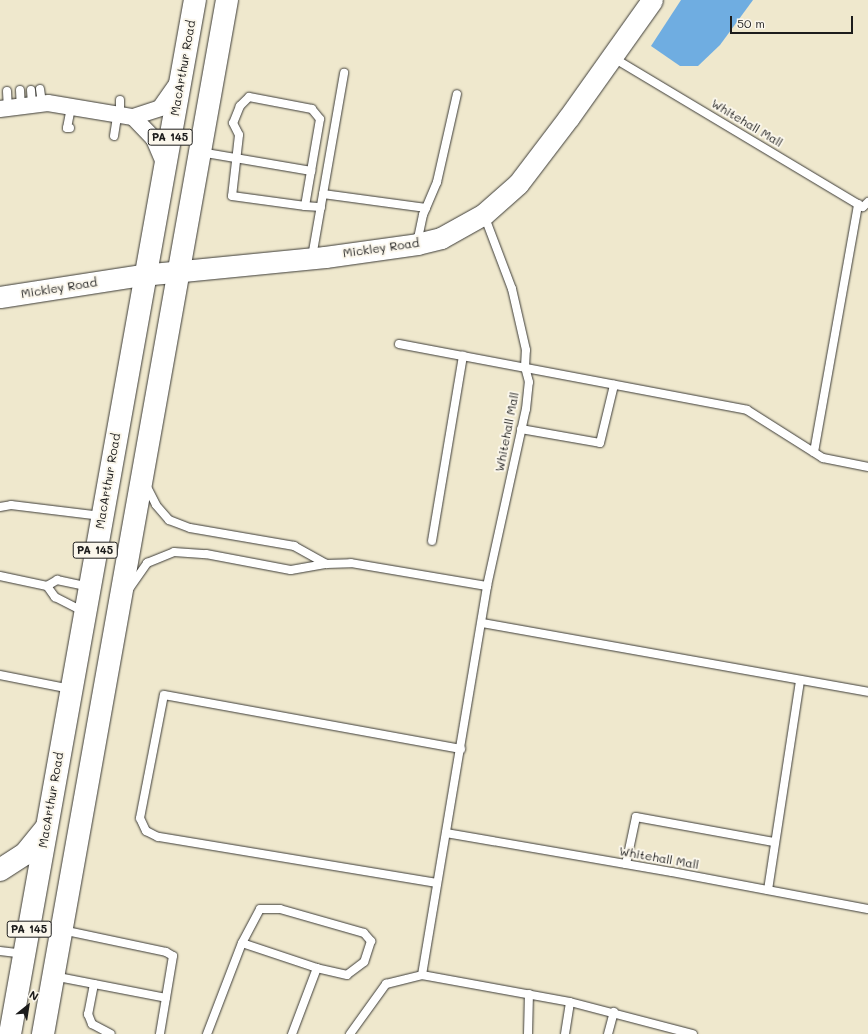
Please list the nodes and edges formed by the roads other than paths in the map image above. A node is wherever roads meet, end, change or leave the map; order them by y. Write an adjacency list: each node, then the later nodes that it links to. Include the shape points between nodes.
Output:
1 (195, 0): 6 (highway, MacArthur Road / PA 145)
2 (227, 0): 16 (highway, PA 145)
3 (652, 0): 4 (street, Mickley Road)
4 (612, 57): 22 (lane, Whitehall Mall); 26 (street, Mickley Road, via 518,184)
5 (344, 73): 20 (lane)
6 (181, 78): 13 (street, via 160,108); 18 (highway, MacArthur Road / PA 145)
7 (20, 90): 11 (lane)
8 (7, 91): 11 (lane)
9 (457, 94): 25 (lane, via 437,182)
10 (120, 100): 13 (lane, via 120,111)
11 (25, 102): 12 (street)
12 (71, 108): 13 (street); 14 (lane, via 67,128)
13 (125, 117): 15 (lane); 18 (street, via 154,139)
14 (70, 128)
15 (114, 136)
16 (200, 152): 17 (lane); 29 (highway, PA 145)
17 (238, 159): 19 (lane); 19 (lane, via 239,135 233,123 240,106 249,97 270,100 312,109 320,119); 23 (lane, via 232,196)
18 (165, 164): 30 (highway, MacArthur Road / PA 145)
19 (311, 171): 23 (lane)
20 (323, 194): 24 (lane); 25 (lane)
21 (868, 202): 22 (lane, via 863,206)
22 (858, 204): 37 (lane)
23 (305, 206): 24 (lane)
24 (320, 207): 28 (lane)
25 (426, 208): 27 (lane)
26 (484, 214): 27 (street, Mickley Road, via 441,238); 34 (lane, Whitehall Mall, via 512,289 526,350)
27 (417, 244): 28 (street, Mickley Road)
28 (312, 258): 29 (street, Mickley Road)
29 (179, 271): 30 (street, Mickley Road); 39 (highway, PA 145)
30 (145, 274): 31 (street, Mickley Road); 41 (highway, MacArthur Road / PA 145)
31 (0, 297)
32 (399, 344): 33 (lane)
33 (463, 356): 34 (lane); 42 (lane)
34 (526, 367): 35 (lane); 36 (lane, Whitehall Mall, via 529,382)
35 (614, 385): 36 (lane, via 600,443); 37 (lane, via 746,410)
36 (521, 429): 46 (lane, Whitehall Mall)
37 (814, 452): 38 (lane, via 823,458)
38 (868, 467)
39 (141, 473): 43 (lane, via 156,505 169,520 190,528 294,546); 48 (highway, PA 145)
40 (0, 507): 41 (lane, via 11,505)
41 (102, 516): 47 (highway, MacArthur Road / PA 145)
42 (432, 541)
43 (326, 564): 46 (lane, via 351,564); 48 (lane, via 292,570 206,554 174,552 147,563)
44 (0, 576): 45 (lane)
45 (47, 586): 47 (lane, via 57,580); 49 (lane, via 55,597)
46 (487, 586): 50 (lane, Whitehall Mall)
47 (89, 587): 49 (highway, MacArthur Road / PA 145)
48 (118, 606): 64 (highway, PA 145)
49 (84, 612): 53 (highway, MacArthur Road / PA 145)
50 (482, 623): 52 (lane); 55 (lane, Whitehall Mall)
51 (0, 675): 53 (lane)
52 (800, 680): 54 (lane); 58 (lane)
53 (71, 689): 56 (highway, MacArthur Road / PA 145)
54 (868, 692)
55 (461, 749): 57 (lane, Whitehall Mall); 61 (lane, via 164,695 140,818 146,831 158,837)
56 (47, 825): 60 (highway, via 25,854); 67 (highway, MacArthur Road / PA 145)
57 (446, 833): 59 (lane, Whitehall Mall); 61 (lane, Whitehall Mall)
58 (774, 842): 59 (lane, via 636,817); 62 (lane)
59 (626, 864): 62 (lane, Whitehall Mall)
60 (0, 870)
61 (437, 883): 69 (lane, Whitehall Mall)
62 (768, 890): 63 (lane, Whitehall Mall)
63 (868, 909)
64 (61, 929): 70 (highway, PA 145); 73 (lane, via 166,952 173,956)
65 (242, 944): 68 (lane); 68 (lane, via 260,909 280,909 357,930 371,941 364,962 347,974); 81 (lane)
66 (0, 951): 67 (lane)
67 (24, 954): 77 (highway, MacArthur Road / PA 145)
68 (317, 968): 82 (lane)
69 (422, 975): 72 (lane); 83 (lane, via 386,984)
70 (53, 976): 71 (lane); 78 (highway, PA 145)
71 (94, 984): 73 (lane); 79 (lane, via 88,1014 92,1024)
72 (529, 994): 74 (lane); 84 (lane)
73 (166, 998): 80 (lane)
74 (570, 1002): 75 (lane); 85 (lane)
75 (614, 1012): 76 (lane); 86 (lane)
76 (677, 1033): 87 (lane)
77 (10, 1034)
78 (43, 1034)
79 (111, 1034)
80 (160, 1034)
81 (207, 1034)
82 (292, 1034)
83 (350, 1034)
84 (528, 1034)
85 (565, 1034)
86 (608, 1034)
87 (693, 1034)

